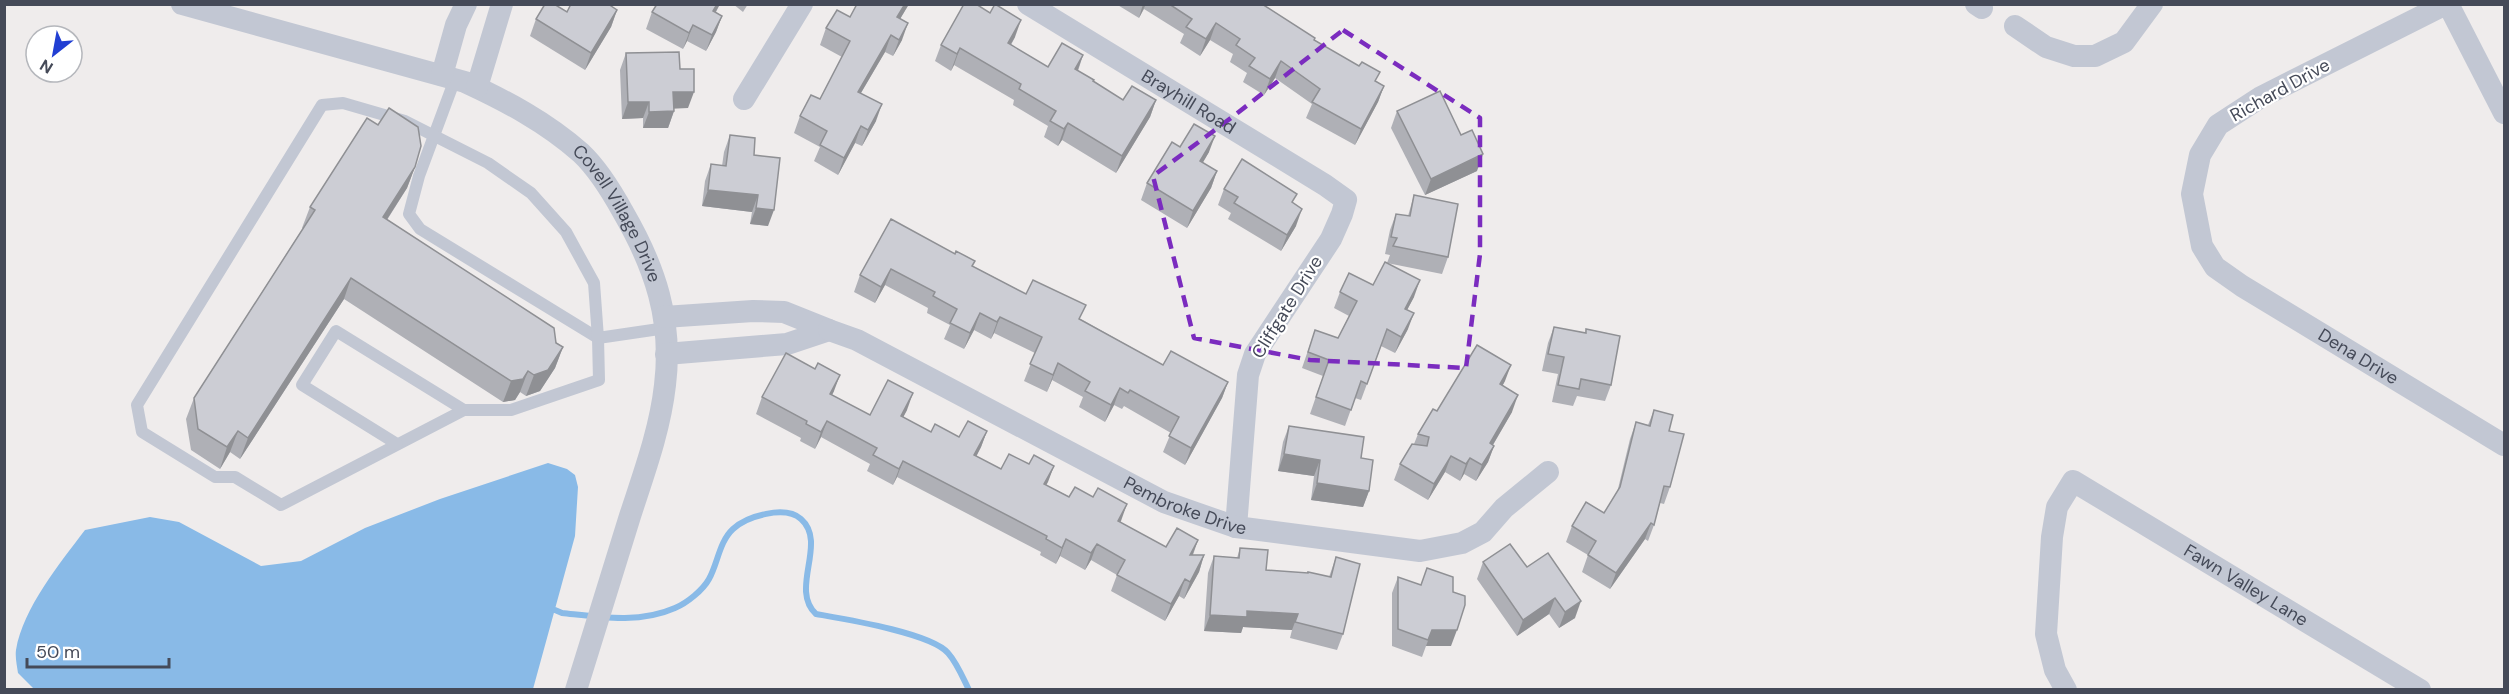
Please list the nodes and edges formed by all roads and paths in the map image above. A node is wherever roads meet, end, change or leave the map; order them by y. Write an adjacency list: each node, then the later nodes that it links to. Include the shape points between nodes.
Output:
1 (182, 4): 9 (street, Covell Village Drive)
2 (802, 4): 11 (street)
3 (1028, 4): 14 (street, Brayhill Road)
4 (2152, 4): 8 (street, via 2124,42 2095,56 2074,56 2046,47)
5 (2447, 4): 12 (street); 15 (street, Richard Drive, via 2261,97 2218,125 2200,155 2192,194 2202,246)
6 (464, 7): 7 (street); 9 (street)
7 (499, 13): 10 (street)
8 (2015, 26)
9 (448, 77): 10 (street, Covell Village Drive); 13 (lane)
10 (477, 87): 17 (street, Covell Village Drive, via 534,118 582,154 612,193 641,244 659,291)
11 (744, 99)
12 (2505, 113)
13 (435, 135): 19 (lane, via 488,163 531,193 566,232 594,283); 19 (lane, via 409,214 420,229); 23 (lane, via 405,121 343,103 322,105 137,405 142,432 215,477 235,477 281,505)
14 (1346, 200): 26 (street, Cliffgate Drive, via 1331,239 1255,354 1248,375)
15 (2215, 267): 24 (street, Dena Drive)
16 (753, 310): 17 (street, Pembroke Drive); 18 (street, Pembroke Drive, via 784,312); 20 (street)
17 (665, 322): 19 (lane); 21 (street, Covell Village Drive)
18 (829, 330): 20 (street, via 787,344); 26 (street, Pembroke Drive, via 857,340 1164,502)
19 (597, 338): 22 (lane, via 599,380 511,410)
20 (756, 346): 21 (street)
21 (666, 354): 27 (street, Covell Village Drive, via 665,384 654,441)
22 (464, 410): 23 (lane); 23 (lane, via 336,331 302,385)
23 (397, 444)
24 (2505, 445)
25 (1548, 472): 26 (street, Pembroke Drive, via 1504,508 1483,532 1462,543 1420,551)
26 (1236, 527)
27 (576, 690)
28 (2066, 690): 29 (street, Fawn Valley Lane, via 2055,670 2046,633 2057,507 2073,481)
29 (2420, 690)

